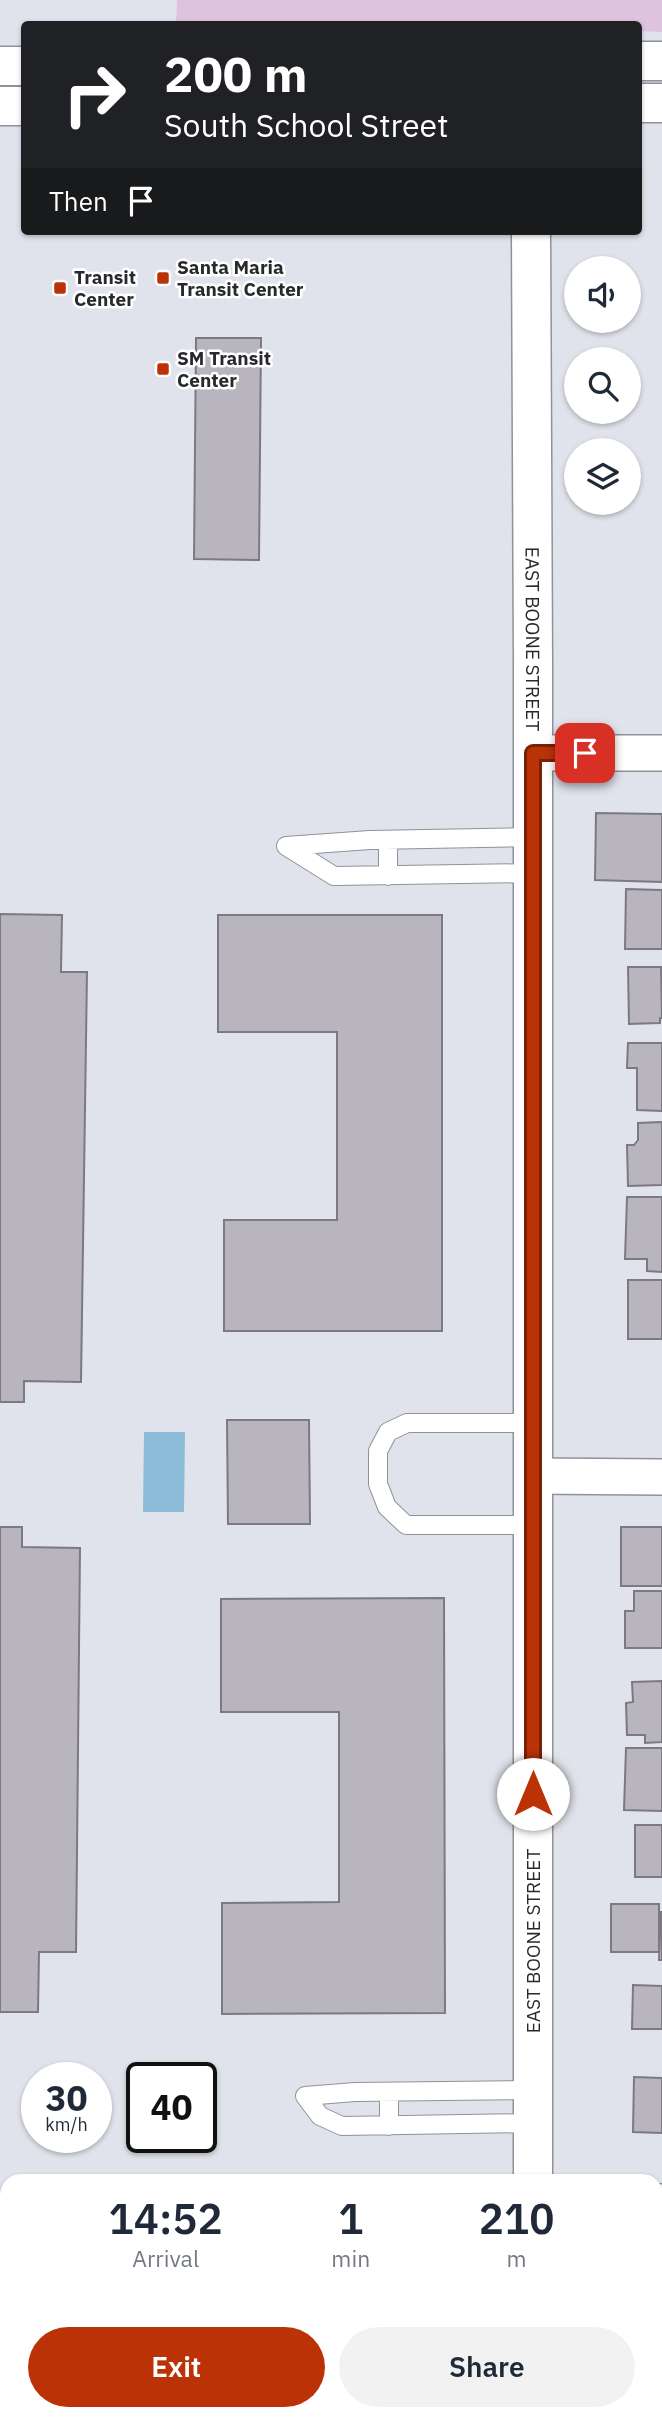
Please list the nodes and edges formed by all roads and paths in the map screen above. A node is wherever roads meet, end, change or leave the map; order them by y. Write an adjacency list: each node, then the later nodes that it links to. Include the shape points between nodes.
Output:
1 (642, 61): 2 (street)
2 (662, 61)
3 (0, 66): 4 (street)
4 (21, 66)
5 (642, 103): 6 (street)
6 (662, 103)
7 (0, 106): 8 (street)
8 (21, 106)
9 (531, 235): 10 (street, EAST BOONE STREET)
10 (533, 753): 11 (street); 13 (street, EAST BOONE STREET)
11 (662, 753)
12 (387, 840): 13 (lane); 14 (lane); 14 (lane, via 286,846 334,876)
13 (533, 855): 14 (lane); 15 (street, EAST BOONE STREET)
14 (388, 876)
15 (532, 1423): 16 (street, EAST BOONE STREET); 18 (lane, via 407,1423 388,1432 378,1451 378,1484 387,1507 406,1525)
16 (532, 1476): 17 (street); 18 (street, EAST BOONE STREET)
17 (662, 1477)
18 (532, 1525): 20 (street, EAST BOONE STREET)
19 (389, 2092): 20 (lane); 21 (lane); 21 (lane, via 305,2095 320,2116 342,2126)
20 (533, 2106): 21 (lane); 22 (street, EAST BOONE STREET)
21 (389, 2126)
22 (533, 2174)

